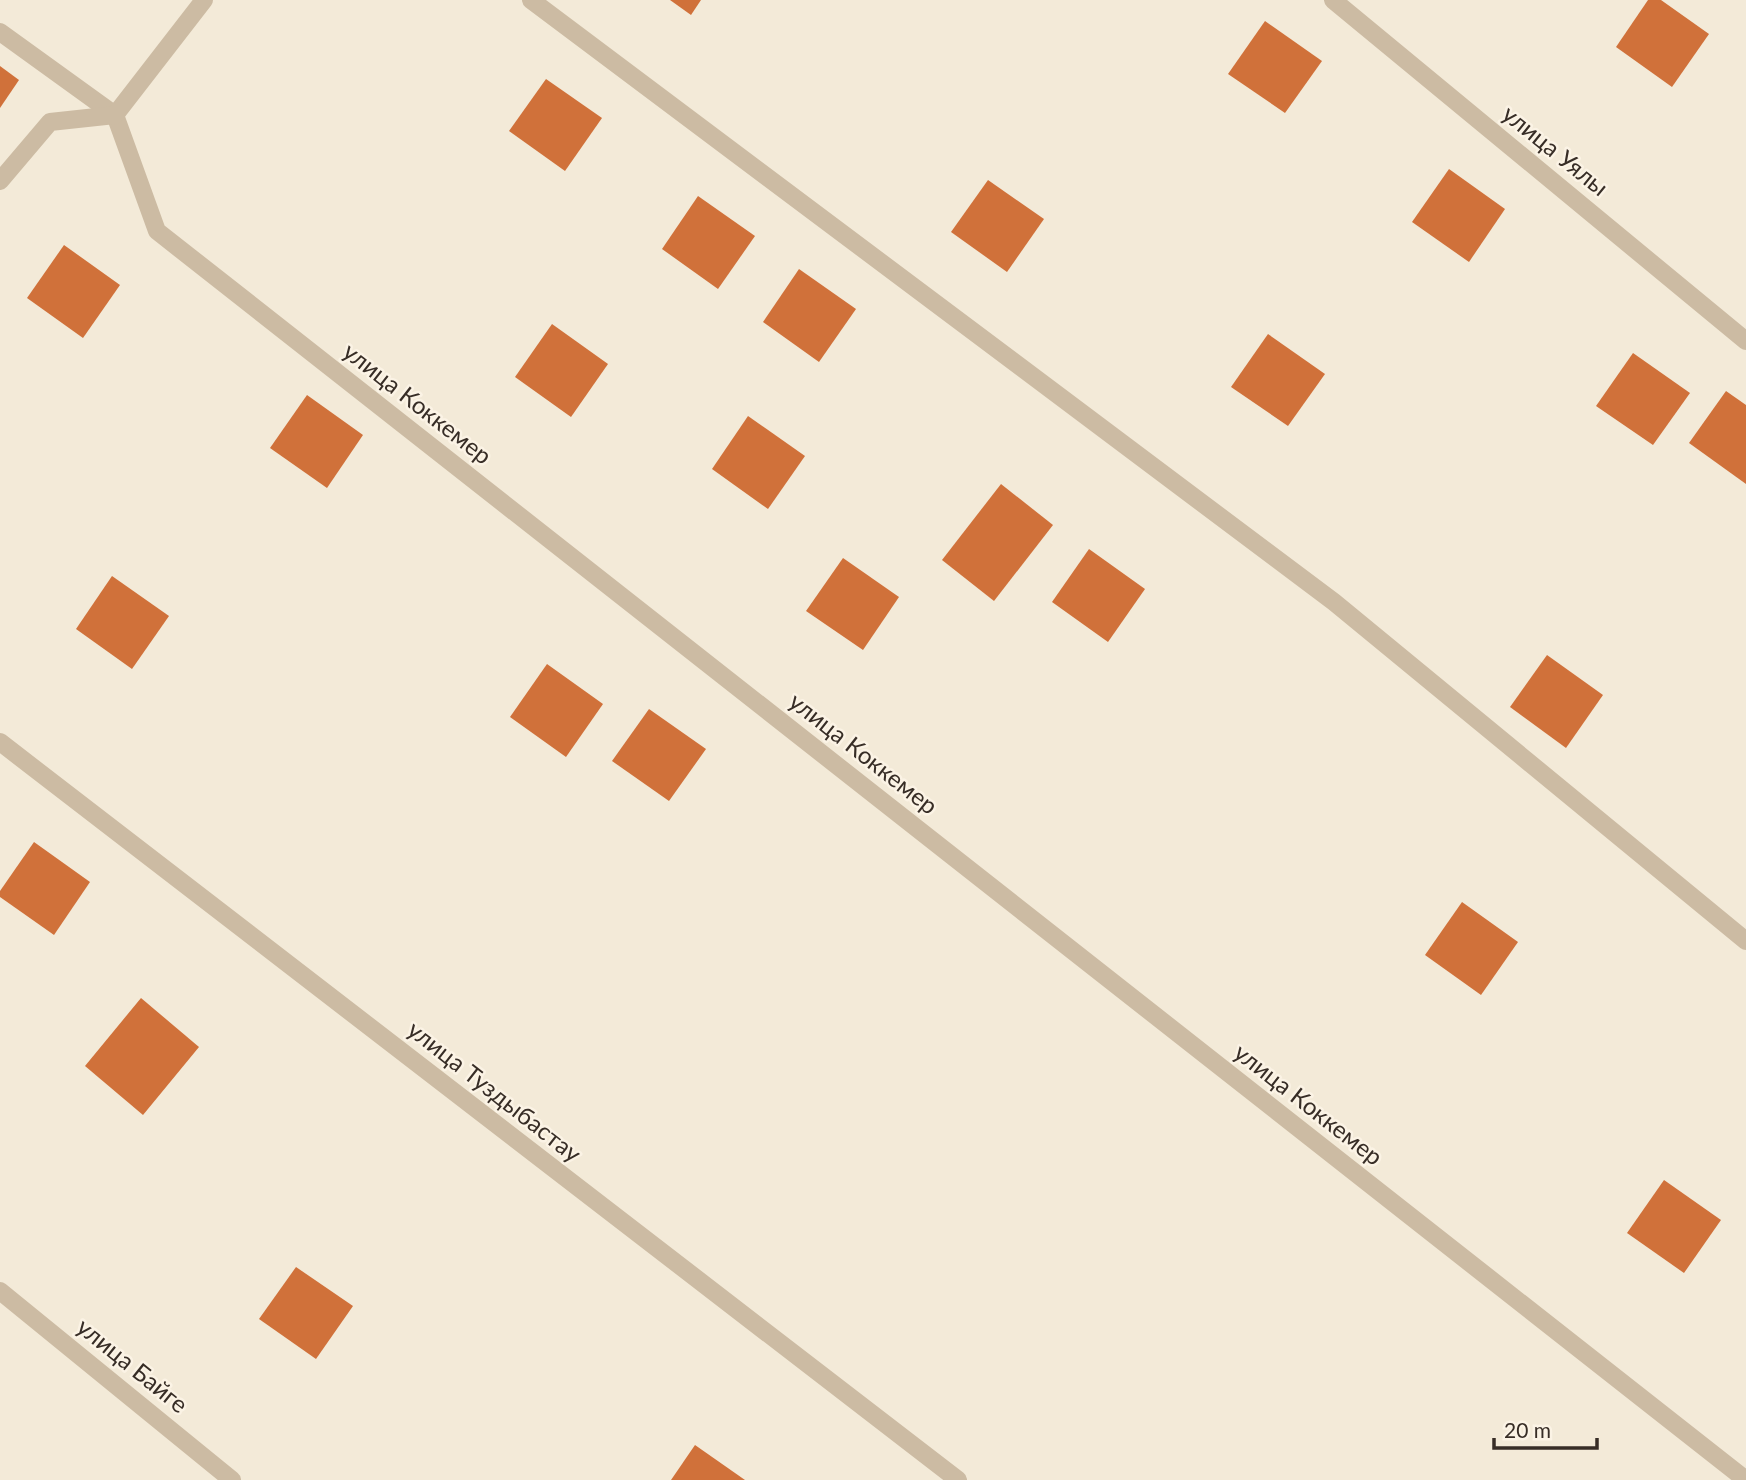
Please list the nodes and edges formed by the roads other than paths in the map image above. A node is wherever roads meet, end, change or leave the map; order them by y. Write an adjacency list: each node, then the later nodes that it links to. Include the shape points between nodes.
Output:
1 (204, 0): 5 (street)
2 (531, 0): 9 (street, via 1334,603)
3 (1332, 0): 7 (street, улица Уялы)
4 (0, 32): 5 (street)
5 (115, 115): 6 (street, via 50,122); 13 (street, улица Коккемер, via 157,231)
6 (0, 181)
7 (1746, 341)
8 (0, 742): 12 (street, улица Туздыбастау)
9 (1746, 941)
10 (0, 1291): 11 (street, улица Байге)
11 (233, 1480)
12 (958, 1480)
13 (1746, 1480)

